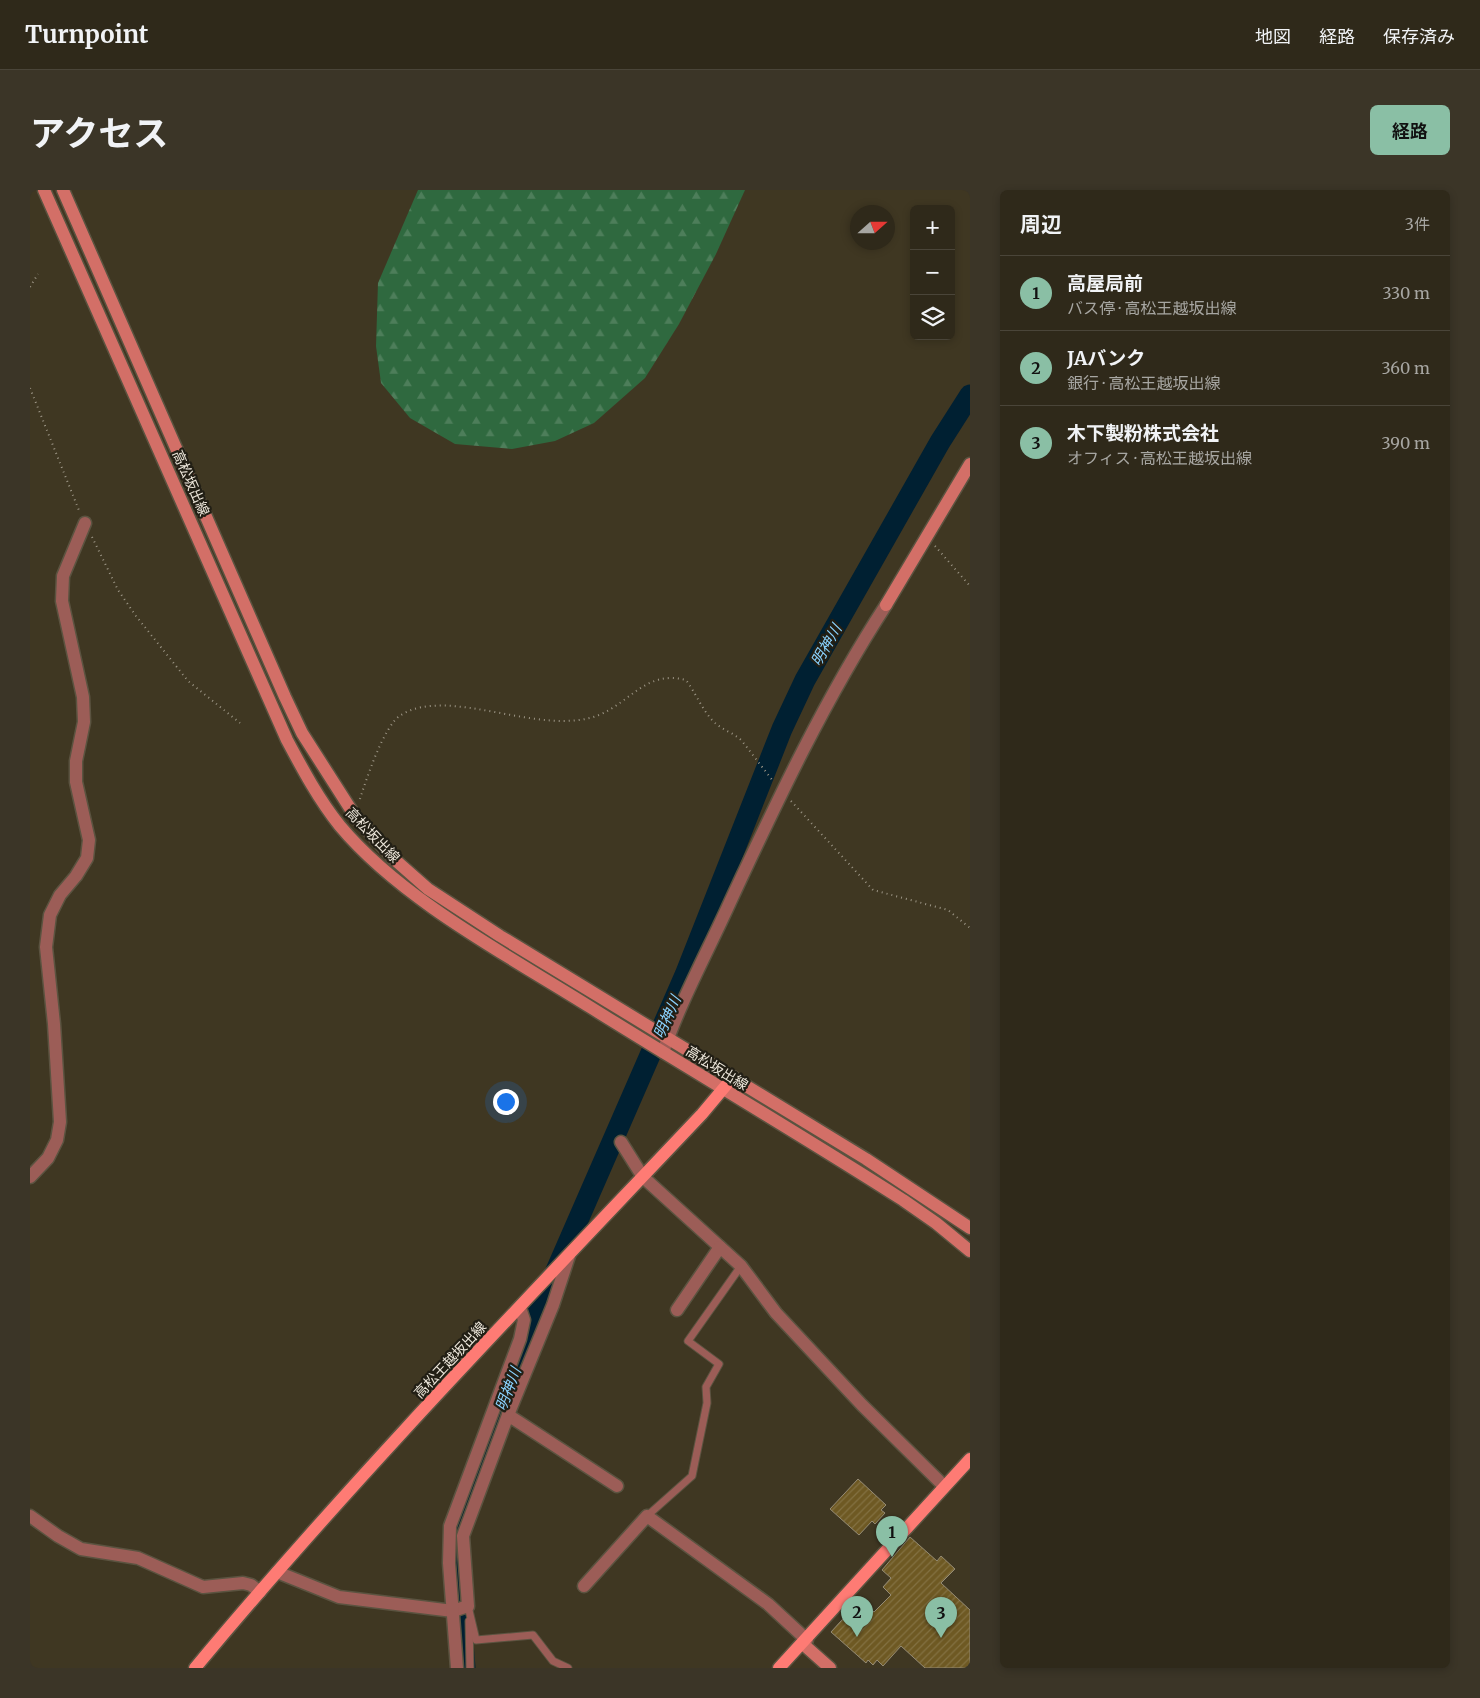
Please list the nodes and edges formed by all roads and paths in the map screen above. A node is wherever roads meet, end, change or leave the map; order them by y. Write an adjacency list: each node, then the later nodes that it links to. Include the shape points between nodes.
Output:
1 (44, 190): 16 (main road, 高松坂出線, via 287,740 308,779 341,826 383,869 425,902)
2 (63, 190): 13 (main road, 高松坂出線, via 285,697 302,733)
3 (38, 274): 4 (path)
4 (30, 287)
5 (30, 388): 7 (path)
6 (970, 464): 8 (main road)
7 (84, 523): 11 (path, via 118,590 136,616 188,681); 20 (street, via 63,576 62,601 83,697 84,722 76,761 76,782 89,840 87,858 60,895 50,916 46,947 60,1122 57,1140 48,1158)
8 (927, 537): 9 (path); 10 (main road)
9 (970, 586)
10 (886, 605): 12 (street, via 822,711)
11 (240, 723)
12 (781, 791): 13 (path, via 742,741 711,718 686,680 673,676 646,684 598,715 574,720 549,720 466,708 432,706 410,710 399,716 388,731 370,768); 14 (path, via 873,890 948,910); 15 (street)
13 (355, 816): 15 (main road, 高松坂出線, via 394,859 428,889)
14 (970, 928)
15 (664, 1034): 16 (street); 17 (main road, 高松坂出線)
16 (658, 1049): 18 (main road, 高松坂出線)
17 (733, 1077): 18 (main road, 高松王越坂出線); 22 (main road, 高松坂出線, via 866,1158)
18 (723, 1090): 21 (main road, 高松王越坂出線); 24 (main road, 高松坂出線, via 903,1200)
19 (621, 1142): 21 (street)
20 (30, 1177)
21 (643, 1177): 23 (street); 25 (main road, 高松王越坂出線)
22 (970, 1228)
23 (720, 1247): 26 (street); 27 (street)
24 (970, 1251)
25 (568, 1256): 28 (main road, 高松王越坂出線); 29 (street, via 553,1305)
26 (741, 1266): 32 (street, via 790,1328); 34 (lane, via 688,1341 720,1364 706,1387 707,1403 692,1476)
27 (678, 1302)
28 (520, 1308): 35 (main road, 高松王越坂出線); 38 (street, via 524,1320 520,1339 450,1526 449,1562)
29 (508, 1415): 31 (street); 39 (street, via 463,1536)
30 (970, 1459): 32 (main road)
31 (617, 1486)
32 (944, 1486): 40 (main road)
33 (30, 1516): 37 (street, via 81,1549 138,1558 203,1588 243,1583 251,1584)
34 (647, 1516): 36 (street); 40 (street, via 768,1604)
35 (277, 1572): 37 (main road, 高松王越坂出線); 38 (street, via 339,1596)
36 (584, 1586)
37 (260, 1592): 41 (main road, 高松王越坂出線)
38 (454, 1610): 39 (street); 42 (street)
39 (469, 1612): 43 (lane); 44 (lane, via 476,1640 533,1635 553,1661)
40 (805, 1642): 45 (main road); 46 (main road)
41 (195, 1668)
42 (457, 1668)
43 (470, 1668)
44 (568, 1668)
45 (779, 1668)
46 (830, 1668)

